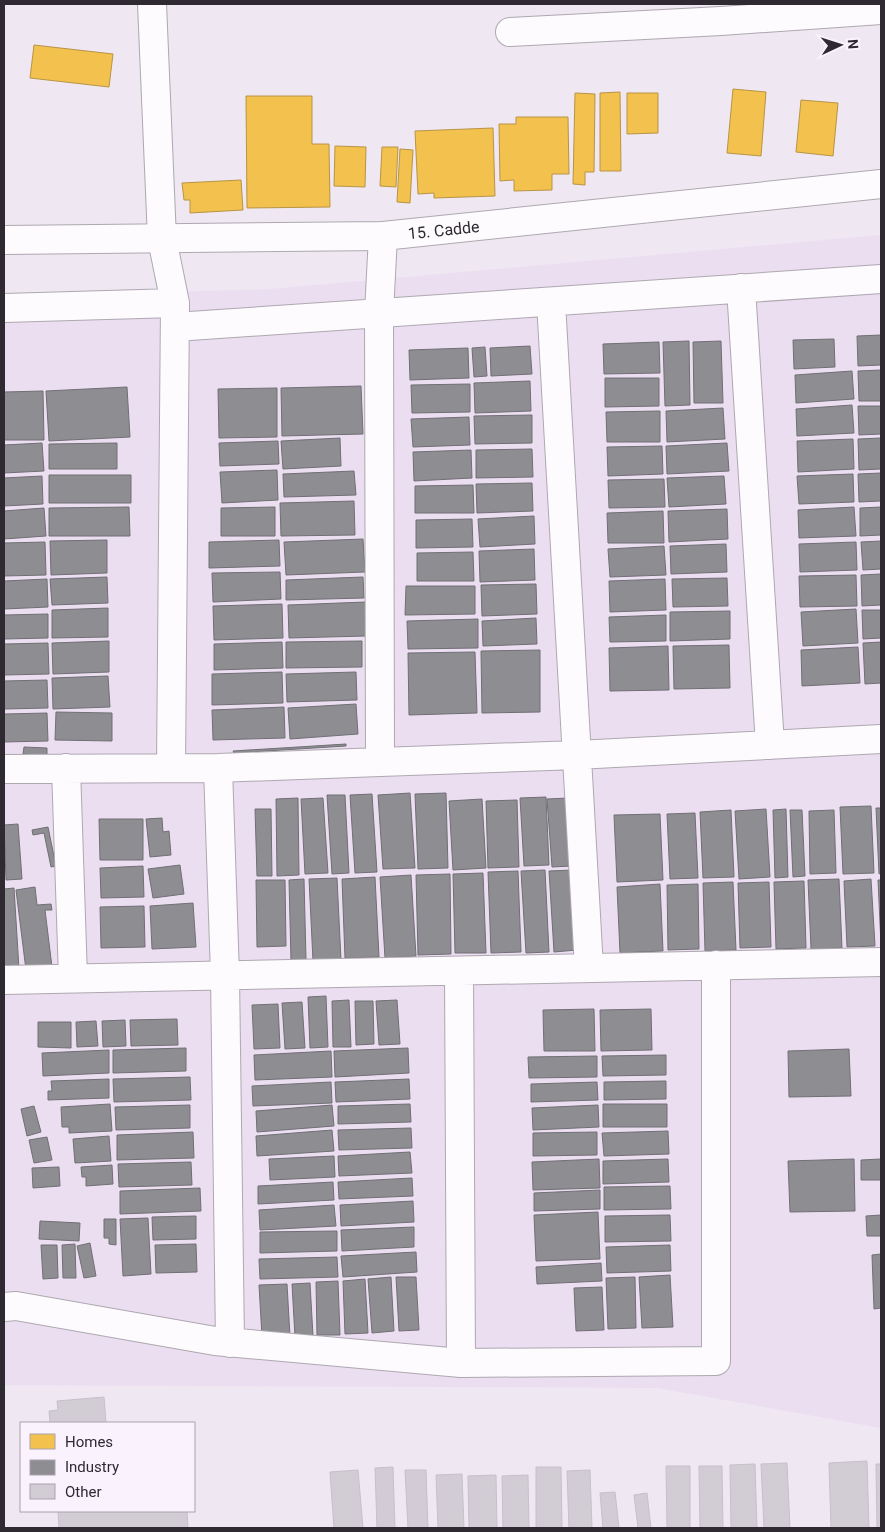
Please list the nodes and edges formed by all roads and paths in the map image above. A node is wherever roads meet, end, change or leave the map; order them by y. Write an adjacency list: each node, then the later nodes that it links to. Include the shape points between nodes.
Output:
1 (152, 4): 7 (street)
2 (881, 10): 3 (street)
3 (721, 12): 4 (street)
4 (510, 32)
5 (881, 184): 6 (street, 15. Cadde)
6 (383, 236): 7 (street, 15. Cadde); 13 (street)
7 (162, 239): 8 (street, 15. Cadde); 14 (street)
8 (4, 240)
9 (881, 279): 10 (street)
10 (741, 288): 11 (street); 16 (street)
11 (550, 302): 13 (street); 17 (street)
12 (4, 308): 14 (street)
13 (379, 313): 14 (street); 18 (street)
14 (175, 315): 20 (street)
15 (881, 739): 16 (street)
16 (770, 745): 17 (street)
17 (577, 755): 18 (street); 25 (street)
18 (380, 762): 21 (street)
19 (66, 768): 20 (street); 22 (street); 28 (street)
20 (171, 768): 21 (street)
21 (218, 768): 27 (street)
22 (4, 769)
23 (881, 962): 24 (street)
24 (716, 965): 25 (street); 32 (street, via 716,1361)
25 (589, 968): 26 (street)
26 (459, 971): 27 (street); 32 (street)
27 (225, 975): 28 (street); 31 (street)
28 (73, 978): 29 (street)
29 (4, 980)
30 (4, 1307): 31 (street, via 16,1306)
31 (230, 1343): 32 (street)
32 (461, 1363)

